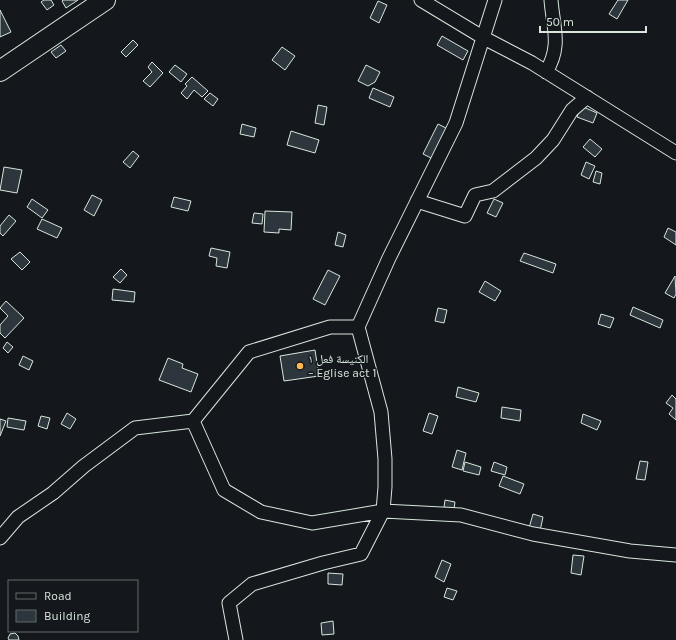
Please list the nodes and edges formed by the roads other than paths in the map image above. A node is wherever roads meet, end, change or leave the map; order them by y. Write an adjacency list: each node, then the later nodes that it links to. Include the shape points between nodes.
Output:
1 (105, 0): 6 (main road)
2 (421, 0): 5 (street)
3 (495, 0): 5 (street)
4 (551, 0): 7 (street, via 556,42 553,61)
5 (484, 38): 7 (street); 10 (street, via 456,123)
6 (0, 71)
7 (546, 72): 8 (street)
8 (587, 97): 9 (street); 10 (street, via 572,110 553,140 536,158 493,191 474,195 465,216)
9 (676, 153)
10 (417, 201): 11 (street)
11 (358, 327): 12 (street, via 330,327 249,352); 13 (street, via 381,412 385,459)
12 (193, 421): 13 (street, via 224,490 260,512 312,523); 14 (street, via 135,428 53,493 18,517)
13 (383, 511): 15 (street, via 461,515 533,534 630,551); 16 (street, via 361,554 252,584 229,603)
14 (0, 538)
15 (676, 555)
16 (236, 640)

